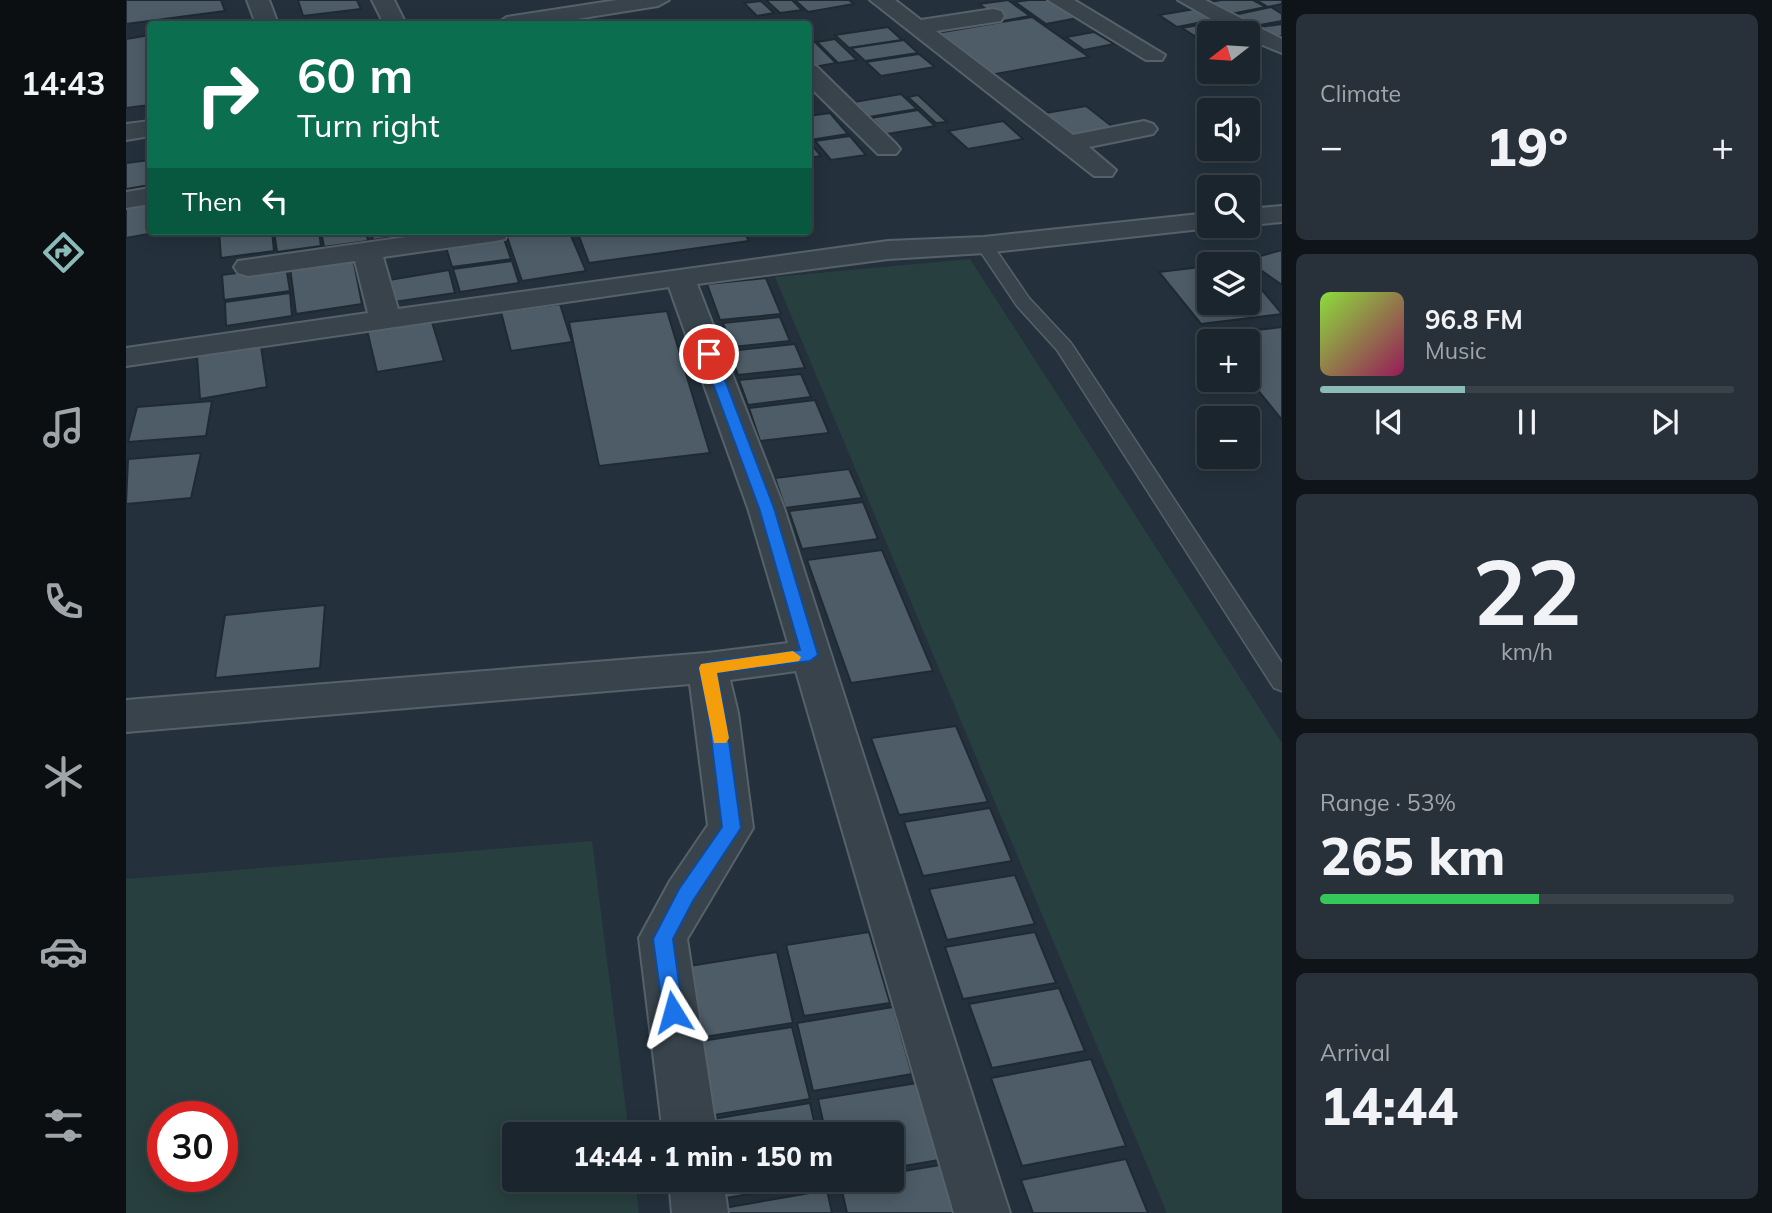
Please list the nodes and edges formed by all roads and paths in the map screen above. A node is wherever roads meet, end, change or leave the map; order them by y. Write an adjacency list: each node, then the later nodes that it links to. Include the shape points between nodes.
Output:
1 (258, 0): 8 (street)
2 (383, 0): 9 (street)
3 (658, 0): 10 (street)
4 (881, 0): 11 (street)
5 (1059, 0): 13 (street)
6 (1189, 0): 12 (street)
7 (993, 16): 11 (street)
8 (266, 21)
9 (394, 21)
10 (526, 21)
11 (918, 27): 19 (street)
12 (1280, 47)
13 (1154, 55)
14 (812, 80): 15 (street)
15 (820, 98): 20 (street)
16 (147, 129): 18 (street)
17 (1144, 129): 19 (street)
18 (126, 132)
19 (1069, 143): 21 (street)
20 (887, 149)
21 (1103, 170)
22 (147, 197): 23 (street)
23 (126, 200)
24 (1282, 214): 25 (street)
25 (1260, 216)
26 (1197, 222): 28 (street)
27 (481, 235): 29 (street)
28 (984, 245): 31 (street, via 888,250); 36 (lane, via 1023,302 1064,347)
29 (367, 251): 30 (street); 32 (street)
30 (248, 267)
31 (680, 277): 32 (street); 34 (street, via 766,508)
32 (385, 318): 33 (street)
33 (126, 357)
34 (810, 655): 35 (street); 41 (street)
35 (707, 668): 37 (street); 38 (street, via 731,828 663,939)
36 (1282, 682)
37 (126, 716)
38 (688, 1122)
39 (697, 1192): 40 (street)
40 (700, 1213)
41 (982, 1213)

